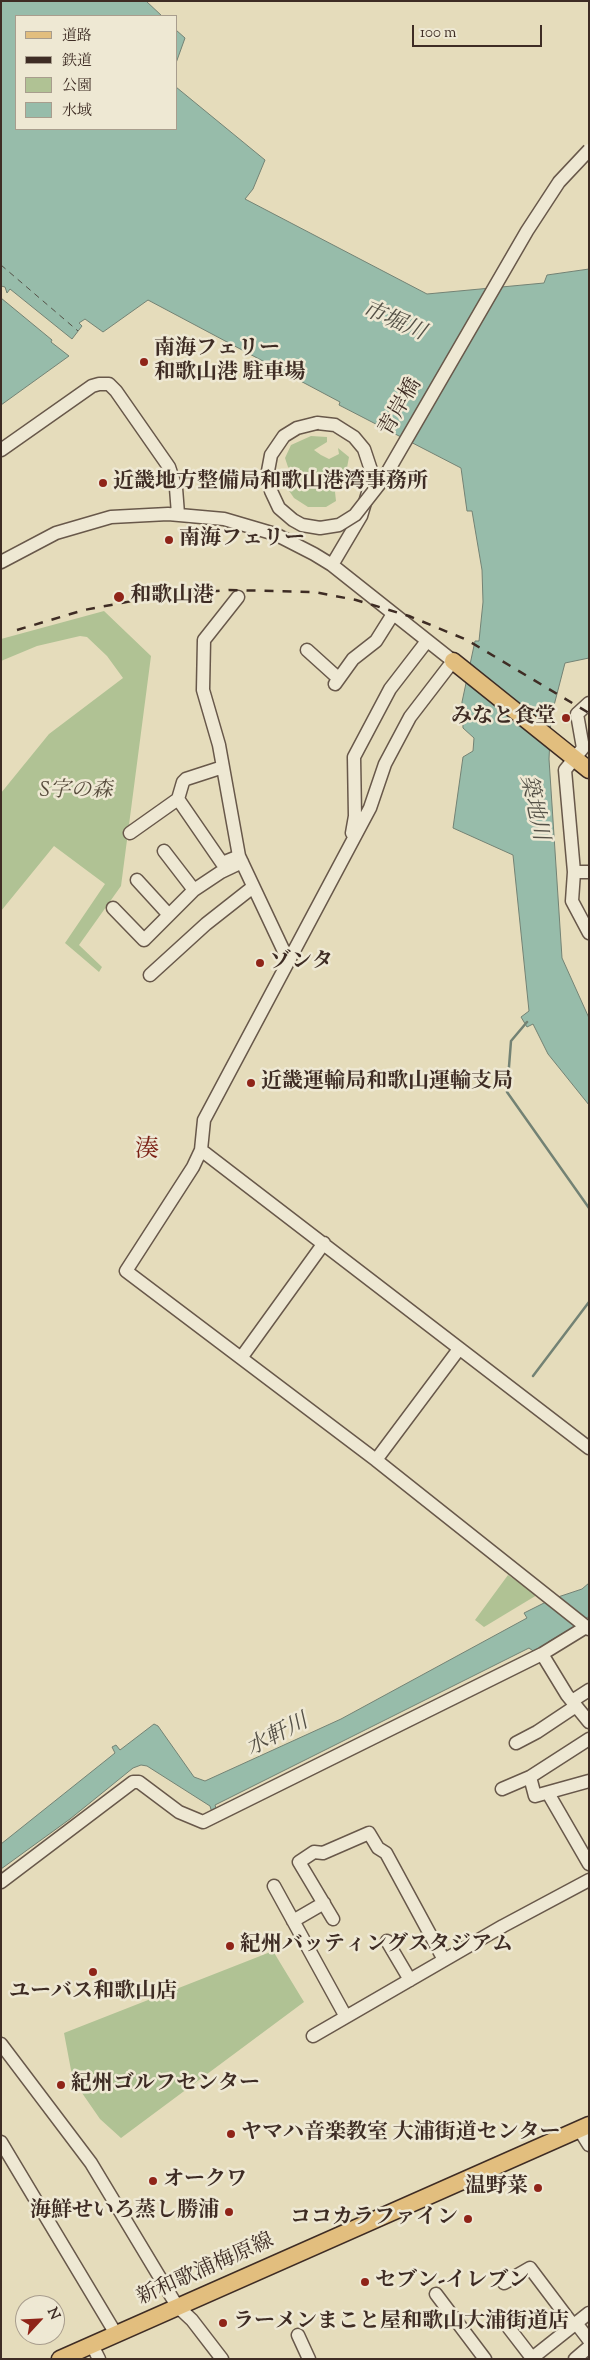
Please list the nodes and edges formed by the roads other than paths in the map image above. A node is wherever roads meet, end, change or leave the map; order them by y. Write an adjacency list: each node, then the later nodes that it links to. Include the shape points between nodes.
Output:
1 (589, 150): 5 (street, 青岸橋, bridge, via 559,182 544,205 384,478 355,515 339,525 320,528 293,520 279,508 271,491 268,471 271,455 284,436 297,428 317,423 334,425 354,437 364,449 371,470 370,486 361,516)
2 (1, 450): 3 (street, via 92,386 109,384 169,467 176,488)
3 (178, 514): 4 (street, via 121,515 88,522 48,536); 5 (street, via 224,519 255,527 295,543)
4 (1, 562)
5 (332, 566): 7 (street)
6 (238, 597): 13 (street, via 203,643 203,690)
7 (393, 614): 8 (street); 9 (street, via 376,641 353,659 336,681)
8 (427, 641): 10 (street); 17 (street, via 390,689 354,757 355,816)
9 (306, 650)
10 (458, 666): 12 (main road); 17 (street, via 410,716 385,764 370,808)
11 (589, 703): 12 (street, via 577,714 584,748)
12 (574, 760): 14 (main road); 20 (street, via 565,770)
13 (223, 767): 15 (street, via 186,779); 19 (street)
14 (589, 770)
15 (178, 799): 16 (street); 19 (street, via 222,863)
16 (130, 832)
17 (349, 847): 28 (street)
18 (164, 851): 24 (street)
19 (241, 859): 23 (street); 24 (street)
20 (574, 872): 21 (street); 27 (street, via 572,901)
21 (588, 873)
22 (137, 880): 26 (street)
23 (253, 887): 28 (street); 29 (street)
24 (194, 890): 26 (street)
25 (113, 908): 26 (street, via 142,940)
26 (169, 915)
27 (589, 933)
28 (288, 960): 30 (street, via 204,1120)
29 (150, 975)
30 (201, 1150): 31 (street); 33 (street, via 126,1271)
31 (324, 1243): 32 (street); 33 (street)
32 (459, 1349): 34 (street); 35 (street)
33 (241, 1358): 35 (street)
34 (589, 1448)
35 (376, 1460): 36 (street)
36 (586, 1627): 37 (street)
37 (542, 1654): 39 (street); 49 (street, via 203,1822 179,1812 139,1782 133,1782)
38 (589, 1690): 39 (street)
39 (578, 1706): 40 (street); 42 (street)
40 (589, 1722)
41 (589, 1739): 43 (street)
42 (516, 1742)
43 (530, 1777): 45 (street); 46 (street, via 535,1796)
44 (589, 1781): 46 (street)
45 (502, 1789)
46 (548, 1793): 47 (street)
47 (589, 1864)
48 (589, 1880): 55 (street)
49 (1, 1882)
50 (274, 1886): 53 (street)
51 (324, 1903): 52 (street); 53 (street); 55 (street, via 299,1862 314,1852 323,1853 370,1833 378,1848 386,1853)
52 (333, 1919)
53 (293, 1921): 57 (street)
54 (388, 1941): 56 (street)
55 (444, 1960): 56 (street)
56 (410, 1980): 57 (street)
57 (346, 2016): 58 (street)
58 (313, 2036)
59 (1, 2044): 65 (street, via 91,2163)
60 (584, 2127): 62 (street); 65 (main road, 新和歌浦梅原線)
61 (1, 2142): 69 (street)
62 (589, 2145)
63 (504, 2283): 68 (street, via 530,2268)
64 (436, 2294): 78 (street)
65 (177, 2306): 69 (main road, 新和歌浦梅原線); 76 (street)
66 (589, 2313): 68 (street)
67 (502, 2319): 74 (street)
68 (574, 2324): 71 (street); 74 (street)
69 (116, 2334): 73 (main road, 新和歌浦梅原線)
70 (298, 2335): 77 (street)
71 (589, 2340)
72 (589, 2347): 79 (street)
73 (95, 2352): 75 (main road, 新和歌浦梅原線)
74 (531, 2358)
75 (60, 2359)
76 (222, 2359)
77 (309, 2359)
78 (485, 2359)
79 (574, 2359)

